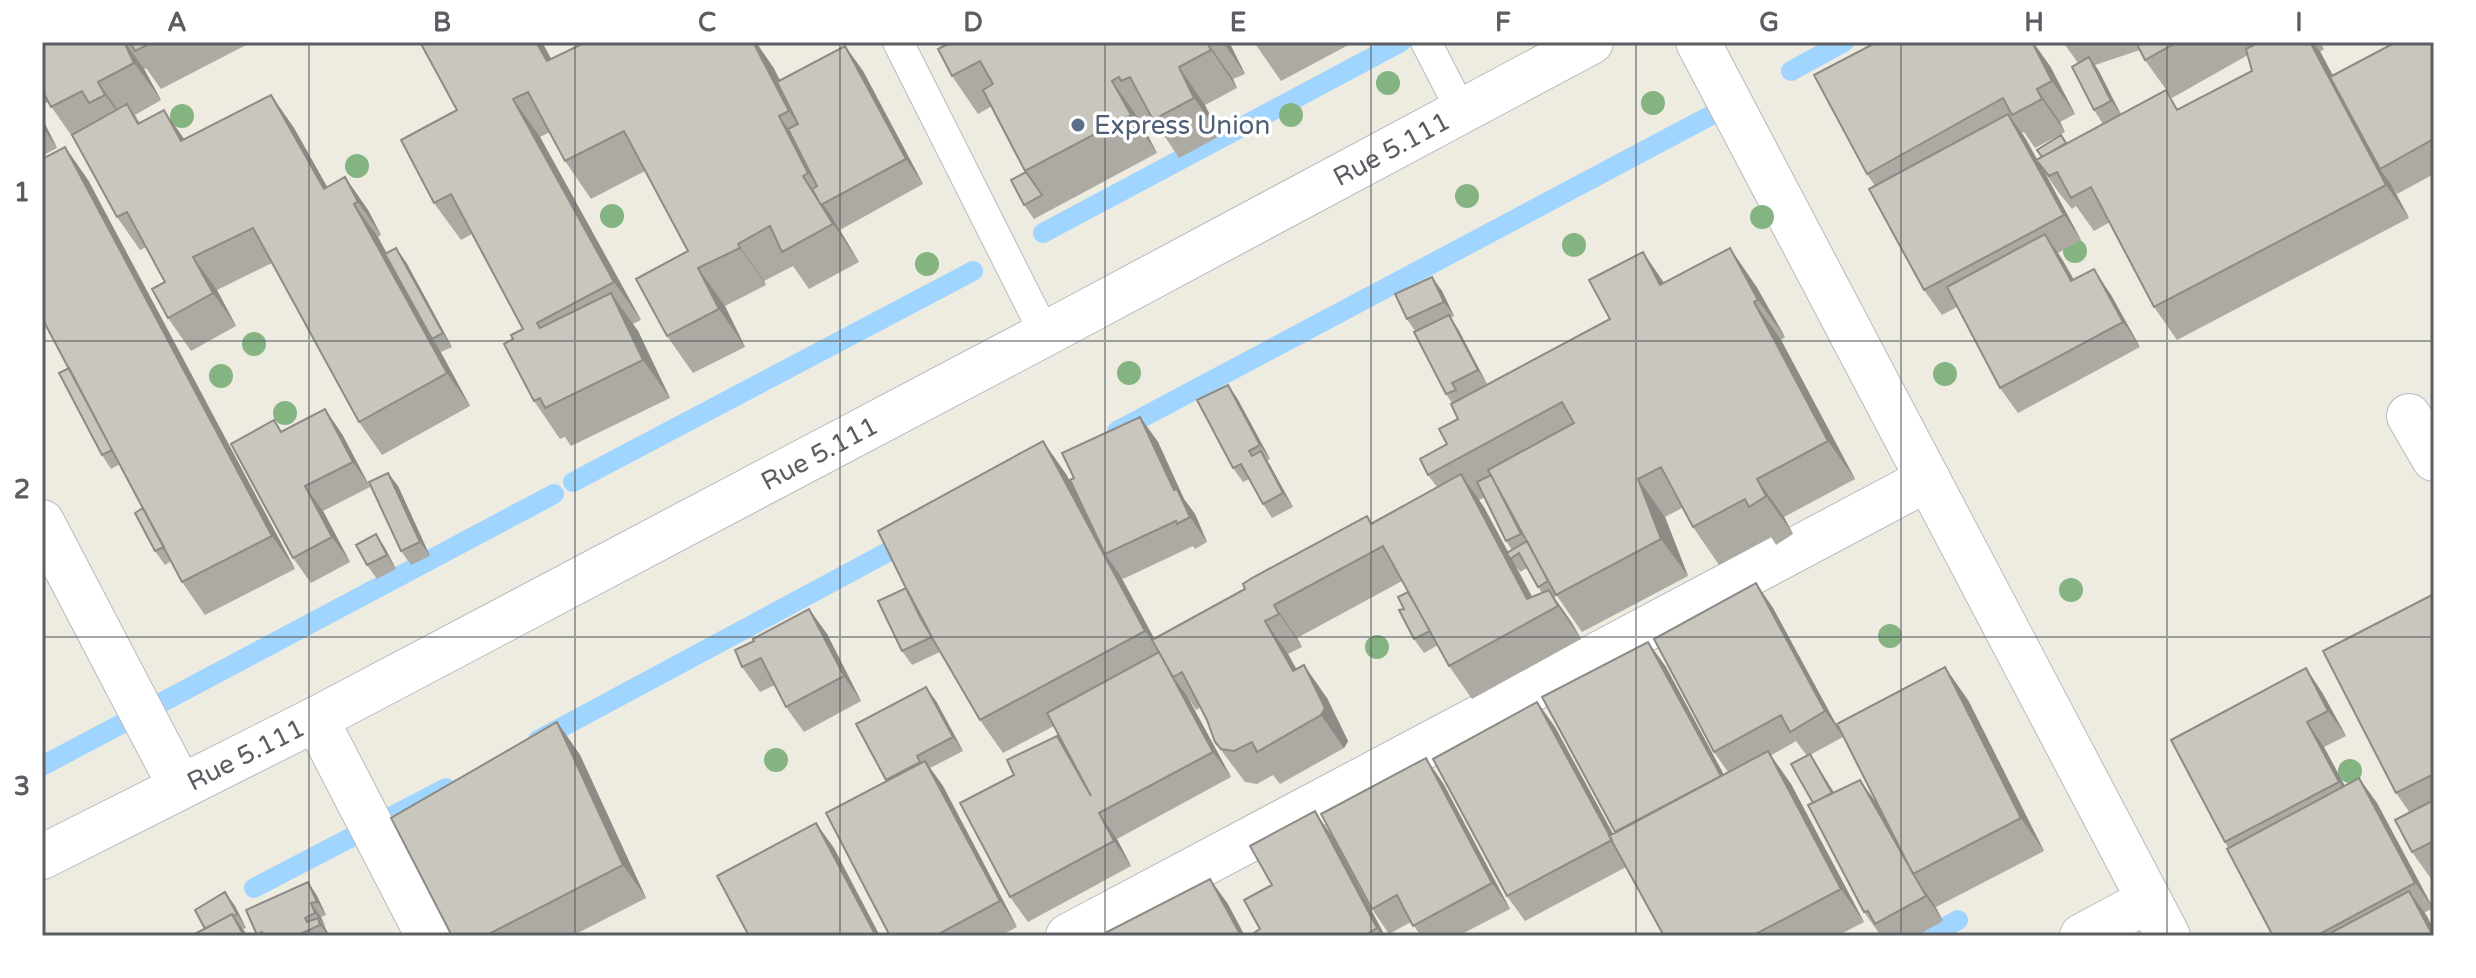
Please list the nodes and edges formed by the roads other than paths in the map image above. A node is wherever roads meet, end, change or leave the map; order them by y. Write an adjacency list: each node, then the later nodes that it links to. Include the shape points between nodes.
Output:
1 (898, 42): 6 (lane)
2 (1426, 42): 5 (lane)
3 (1591, 42): 5 (street, Rue 5.111)
4 (1698, 42): 9 (street)
5 (1461, 110): 6 (street, Rue 5.111)
6 (1045, 334): 11 (street, Rue 5.111)
7 (2409, 416): 8 (street)
8 (2434, 459)
9 (1928, 479): 14 (street); 16 (street)
10 (42, 522): 12 (street)
11 (316, 719): 12 (street, Rue 5.111); 15 (street)
12 (180, 786): 13 (street, Rue 5.111)
13 (42, 857)
14 (2158, 918): 17 (street)
15 (428, 936)
16 (1068, 936)
17 (2082, 936)

